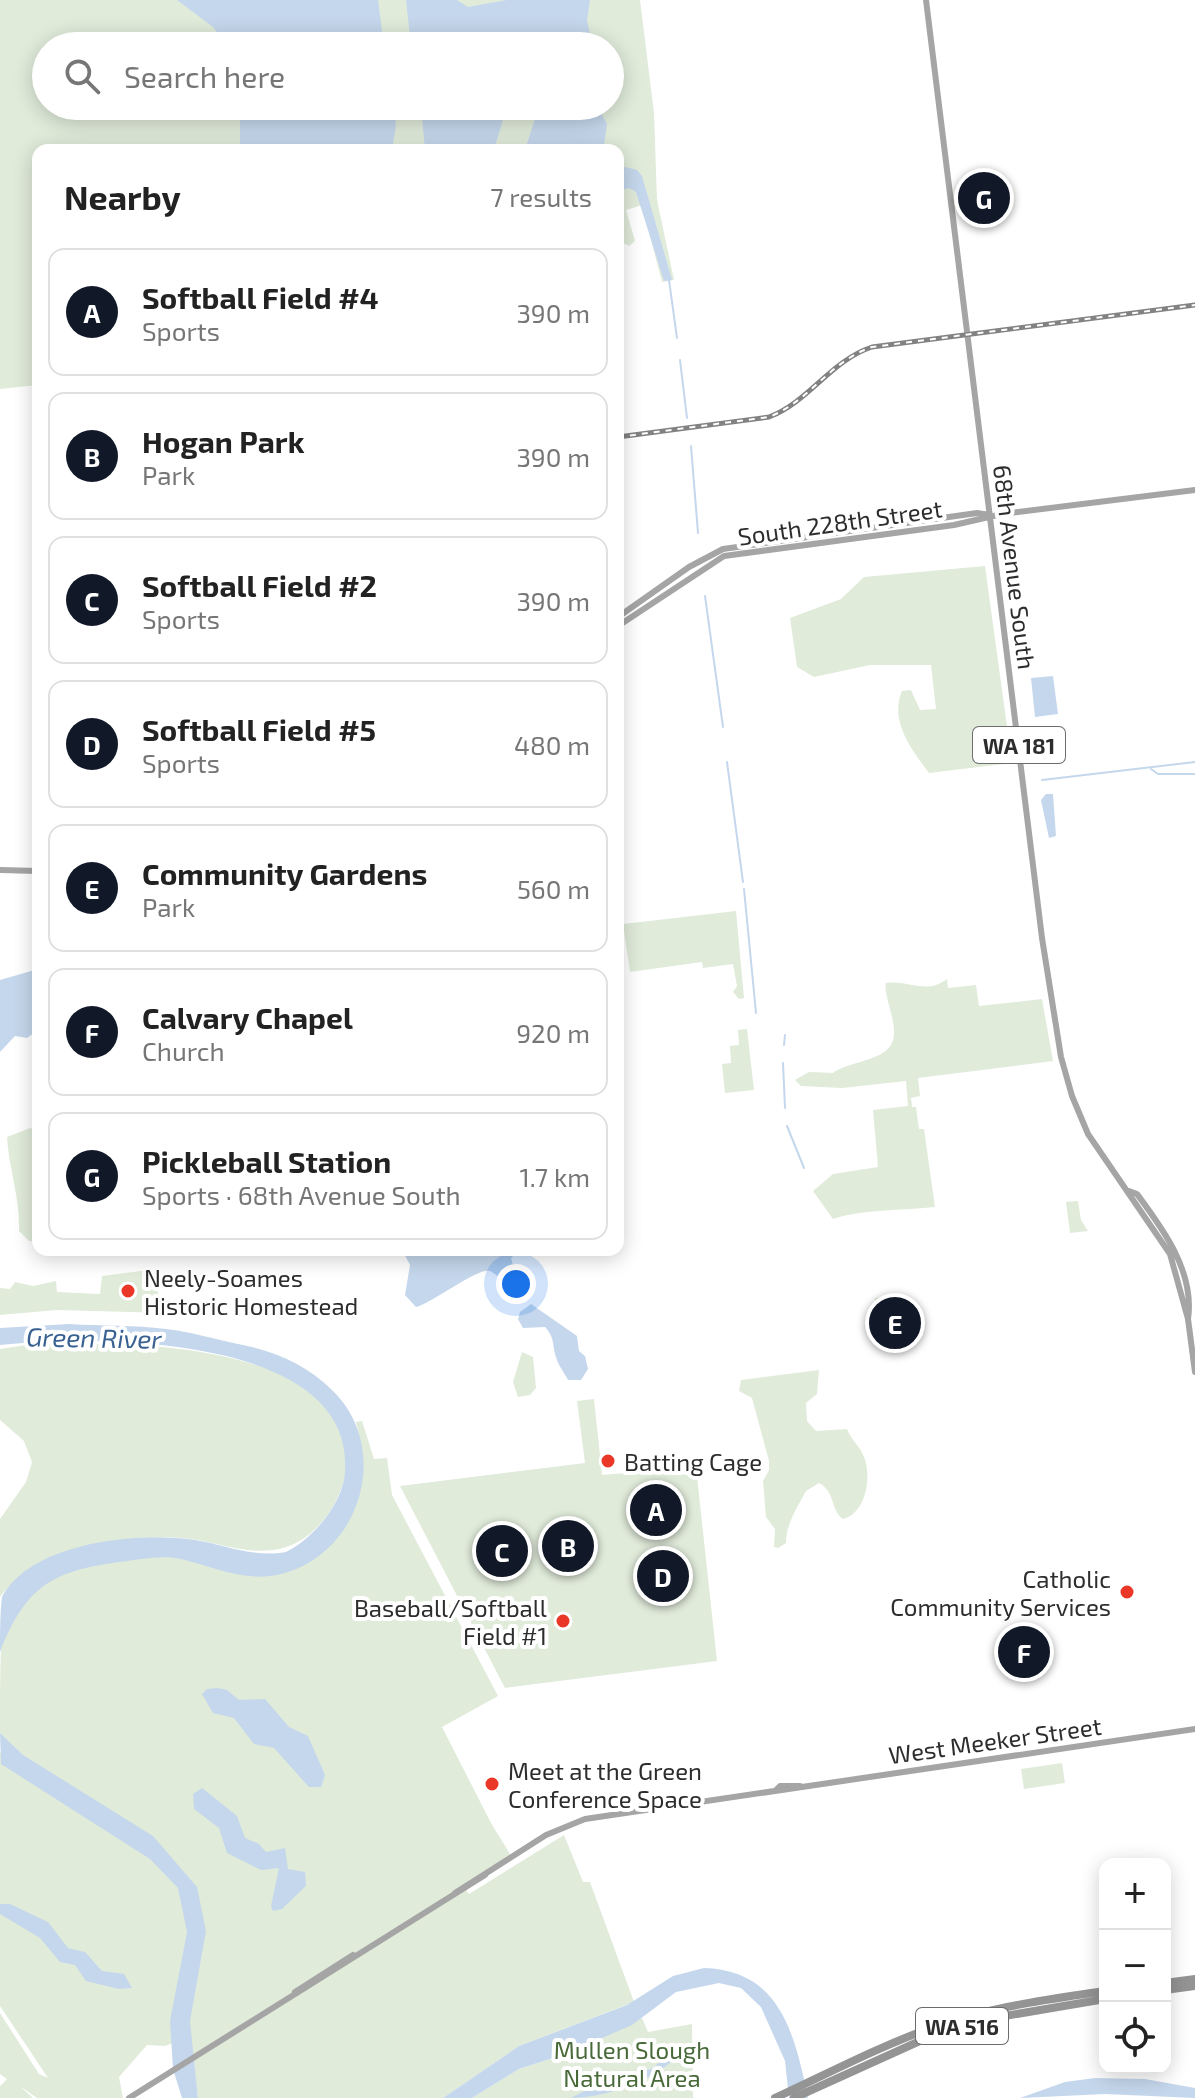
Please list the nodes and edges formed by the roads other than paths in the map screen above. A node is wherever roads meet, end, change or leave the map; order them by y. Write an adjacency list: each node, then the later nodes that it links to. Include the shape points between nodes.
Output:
1 (926, 0): 3 (main road, 68th Avenue South / WA 181)
2 (1195, 490): 3 (main road, South 228th Street)
3 (990, 515): 4 (main road, South 228th Street, via 732,546 689,567); 5 (main road, South 228th Street, via 954,525 724,556); 8 (main road, 68th Avenue South / WA 181, via 1042,938 1064,1069 1088,1134)
4 (624, 613)
5 (624, 622)
6 (0, 870): 7 (main road)
7 (32, 871)
8 (1129, 1191): 9 (main road, WA 181); 9 (main road, WA 181, via 1153,1215)
9 (1174, 1252): 10 (main road)
10 (1192, 1319): 11 (main road)
11 (1195, 1372)
12 (1195, 1729): 13 (main road, West Meeker Street, via 577,1821 546,1835)
13 (377, 1942): 19 (main road, West Meeker Street); 19 (main road, West Meeker Street)
14 (1195, 1979): 15 (highway)
15 (1171, 1982)
16 (1195, 1986): 17 (highway)
17 (1171, 1989)
18 (1099, 1992): 21 (highway, WA 516, via 1019,2004 930,2028)
19 (290, 1998): 22 (main road, West Meeker Street)
20 (1099, 2000): 21 (highway, WA 516, via 993,2018 933,2035)
21 (828, 2078): 23 (highway, WA 516); 24 (highway, WA 516)
22 (129, 2098)
23 (775, 2098)
24 (794, 2098)

